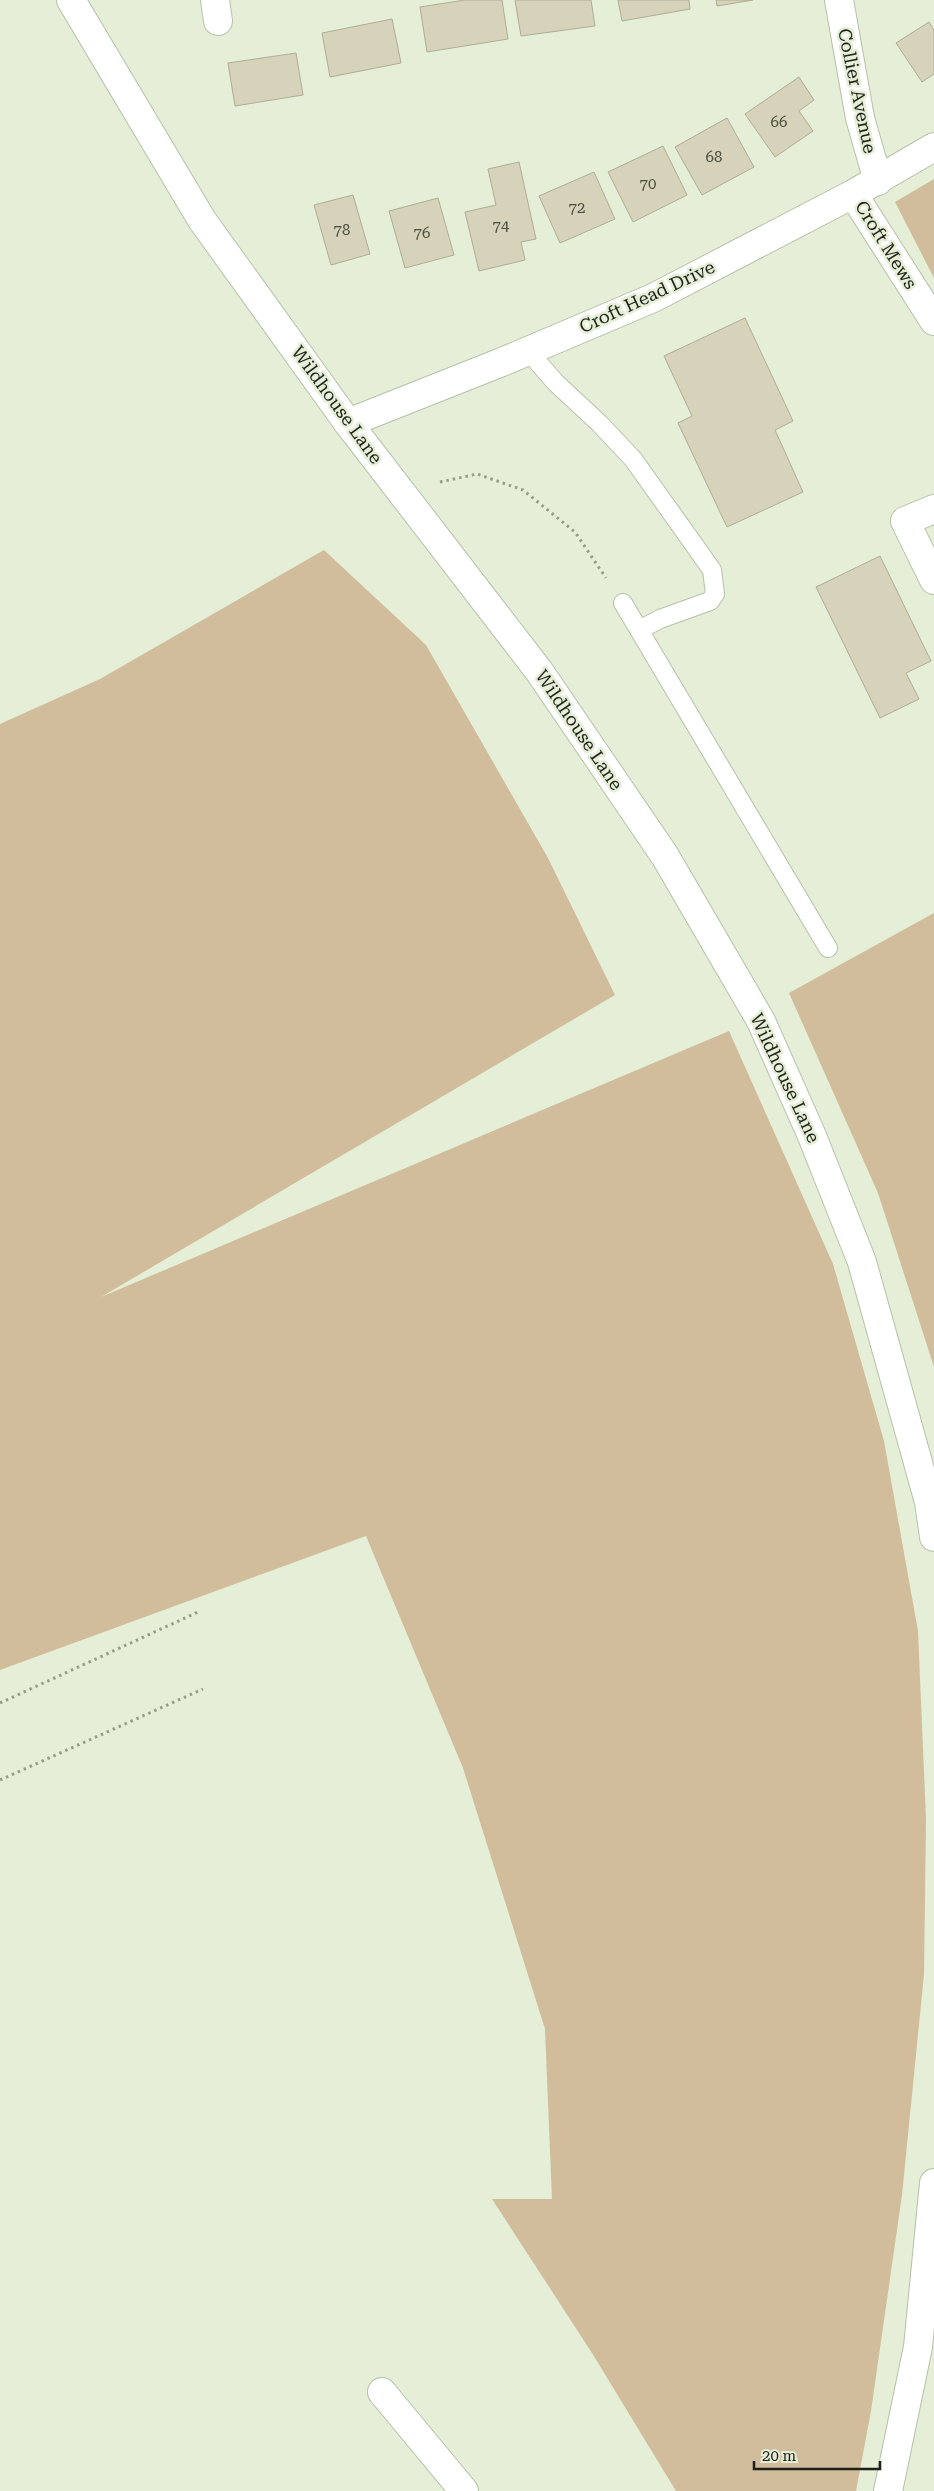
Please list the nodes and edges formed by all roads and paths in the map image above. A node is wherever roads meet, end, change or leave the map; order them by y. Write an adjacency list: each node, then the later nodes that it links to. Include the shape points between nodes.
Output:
1 (71, 0): 8 (main road, Wildhouse Lane, via 202,220)
2 (839, 0): 4 (main road, Collier Avenue, via 860,118)
3 (934, 146): 4 (main road, Croft Head Drive)
4 (878, 181): 5 (main road, Croft Head Drive)
5 (853, 194): 6 (main road, Croft Mews); 7 (main road, Croft Head Drive, via 653,298)
6 (934, 321)
7 (528, 351): 8 (main road, Croft Head Drive); 13 (lane, via 633,460 712,570 715,594 710,601)
8 (348, 423): 9 (main road, Wildhouse Lane)
9 (400, 490): 12 (path, via 477,474 523,490 575,532); 15 (main road, Wildhouse Lane, via 540,672 665,856 760,1021 812,1136 862,1262 929,1502)
10 (934, 509): 11 (main road, via 905,521)
11 (934, 580)
12 (623, 603): 13 (lane)
13 (639, 630): 14 (lane)
14 (828, 948)
15 (934, 1538)
16 (198, 1612): 18 (path)
17 (203, 1689): 19 (path)
18 (0, 1703)
19 (0, 1780)
20 (934, 2183): 21 (main road)
21 (926, 2348): 24 (main road)
22 (382, 2392): 23 (main road)
23 (464, 2491)
24 (888, 2491)

